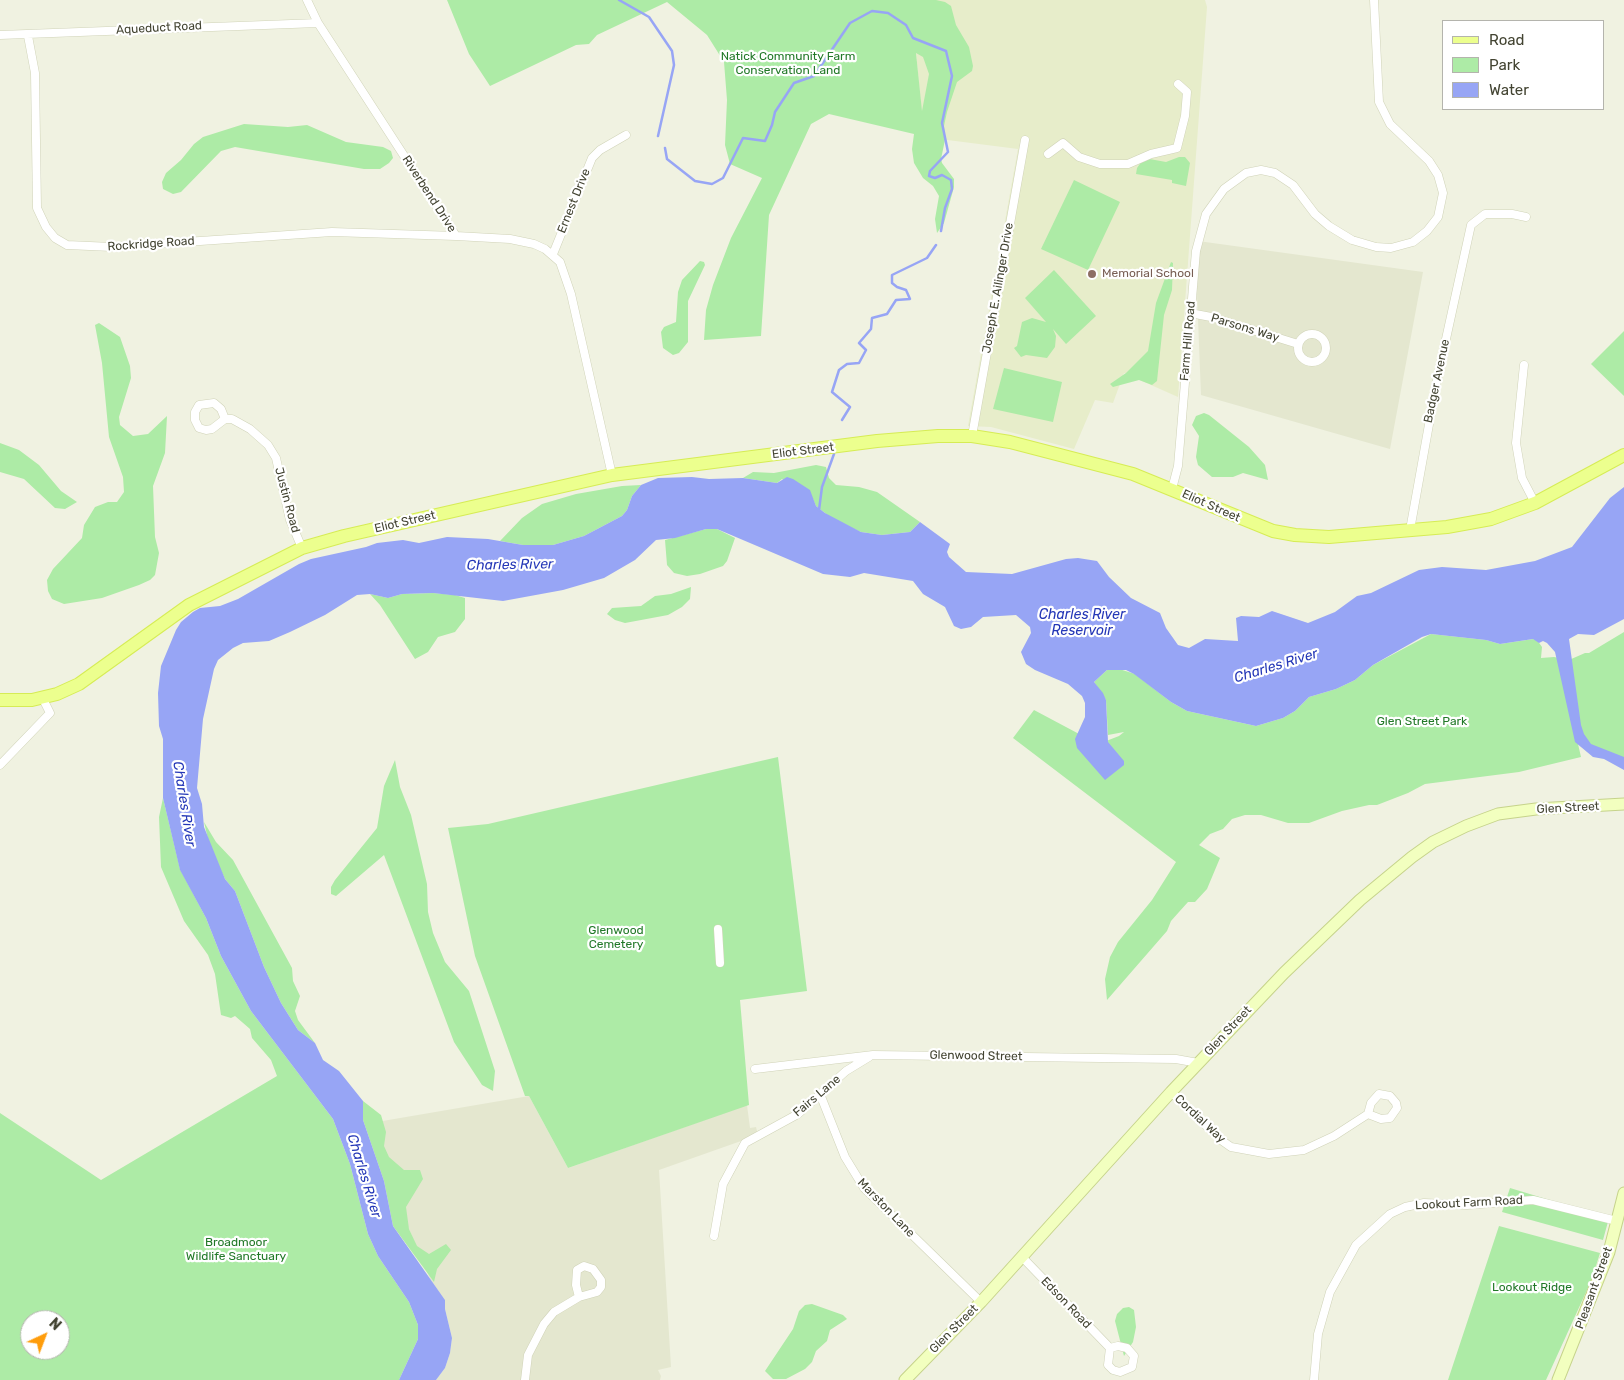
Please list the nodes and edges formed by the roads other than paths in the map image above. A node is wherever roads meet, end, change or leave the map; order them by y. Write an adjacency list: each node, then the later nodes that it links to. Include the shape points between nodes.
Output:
1 (307, 0): 3 (street, Riverbend Drive)
2 (1374, 0): 13 (street, Farm Hill Road, via 1379,102 1390,124 1429,161 1438,174 1442,193 1438,217 1413,242 1391,248 1368,245 1344,236 1321,220 1282,176 1261,170 1246,173 1224,189 1202,223)
3 (318, 23): 5 (street, Aqueduct Road); 11 (street, Riverbend Drive)
4 (0, 35): 5 (street, Aqueduct Road)
5 (28, 36): 11 (street, Rockridge Road, via 34,73 37,208 46,227 67,245 112,246 332,232)
6 (1178, 84): 9 (street, via 1187,92 1186,116 1177,148 1128,164 1100,164 1079,157 1063,143)
7 (626, 135): 12 (street, Ernest Drive, via 592,158)
8 (1025, 140): 17 (street, Joseph E. Ailinger Drive)
9 (1048, 154)
10 (1526, 217): 22 (street, Badger Avenue, via 1485,214 1474,221 1469,232 1435,388)
11 (456, 236): 12 (street, Riverbend Drive, via 510,239 534,244)
12 (553, 254): 19 (street, via 566,274)
13 (1190, 313): 14 (street, Parsons Way); 20 (street, Farm Hill Road, via 1178,466)
14 (1298, 344)
15 (1524, 365): 21 (street, via 1516,443 1522,478)
16 (225, 419): 23 (street, Justin Road, via 232,419 250,429 268,445 276,458 290,520)
17 (972, 436): 19 (main road, Eliot Street, via 877,441); 20 (main road, Eliot Street, via 1010,442 1134,474)
18 (1624, 455): 21 (main road, Eliot Street)
19 (612, 475): 23 (main road, Eliot Street)
20 (1172, 489): 22 (main road, Eliot Street, via 1284,534 1330,538)
21 (1535, 502): 22 (main road, Eliot Street, via 1492,519)
22 (1410, 530)
23 (302, 548): 24 (main road, Eliot Street, via 189,605 79,684)
24 (42, 697): 25 (main road, Eliot Street); 26 (street, via 50,713)
25 (0, 700)
26 (0, 765)
27 (1624, 804): 31 (street, Glen Street, via 1498,814 1434,842 1325,932)
28 (718, 929): 29 (street)
29 (720, 963)
30 (873, 1055): 31 (street, Glenwood Street, via 1176,1059); 32 (street, Glenwood Street); 34 (street, Fairs Lane, via 846,1071)
31 (1198, 1063): 33 (street, Glen Street)
32 (755, 1070)
33 (1171, 1092): 35 (street, Cordial Way, via 1231,1147 1269,1154 1304,1150 1334,1136); 39 (street, Glen Street)
34 (820, 1094): 38 (street, Fairs Lane, via 798,1114 745,1143 723,1184); 41 (street, Marston Lane, via 845,1157 864,1188)
35 (1368, 1114)
36 (1624, 1194): 37 (street, Pleasant Street)
37 (1617, 1221): 45 (street, Lookout Farm Road, via 1533,1200 1467,1205 1424,1203 1390,1214 1356,1245 1330,1292 1318,1334); 46 (street, Pleasant Street, via 1609,1252)
38 (714, 1236)
39 (1022, 1257): 41 (street, Glen Street); 42 (street, Edson Road)
40 (579, 1297): 43 (street, via 554,1312 544,1324 528,1355)
41 (981, 1302): 44 (street, Glen Street)
42 (1110, 1348)
43 (525, 1380)
44 (905, 1380)
45 (1314, 1380)
46 (1558, 1380)

